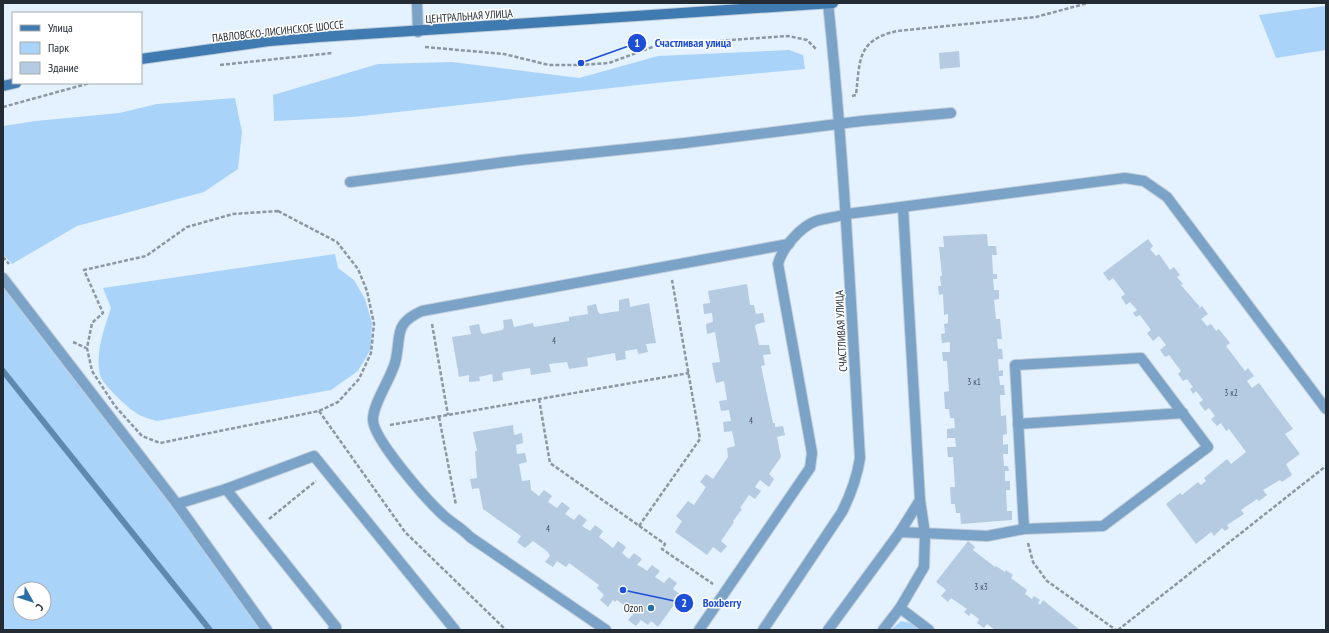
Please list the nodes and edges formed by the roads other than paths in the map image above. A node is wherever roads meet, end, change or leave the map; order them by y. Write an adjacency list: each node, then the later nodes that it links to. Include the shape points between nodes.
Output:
1 (417, 3): 4 (street)
2 (828, 3): 3 (main road, ЦЕНТРАЛЬНАЯ УЛИЦА); 4 (main road, ЦЕНТРАЛЬНАЯ УЛИЦА); 7 (street, СЧАСТЛИВАЯ УЛИЦА)
3 (833, 3)
4 (418, 32): 5 (main road, ПАВЛОВСКО-ЛИСИНСКОЕ ШОССЕ, via 269,42)
5 (142, 58)
6 (951, 113): 7 (street)
7 (840, 125): 8 (street, via 685,144 520,160); 10 (street, СЧАСТЛИВАЯ УЛИЦА)
8 (350, 182)
9 (903, 207): 10 (street); 13 (street, via 1125,178 1144,181 1167,197); 17 (street)
10 (847, 214): 11 (street, via 815,222 803,229); 28 (street, СЧАСТЛИВАЯ УЛИЦА, via 860,458 858,474 842,512)
11 (789, 244): 26 (street, via 430,309 410,316 400,330 395,362 372,420 408,477 443,515 460,526 470,537); 27 (street, via 780,256 778,264 812,461 810,468)
12 (3, 278): 18 (street)
13 (1326, 409)
14 (1183, 413): 15 (street); 15 (street, via 1141,358 1015,365); 19 (street, via 1208,447 1103,526)
15 (1018, 424): 19 (street)
16 (226, 489): 18 (street); 24 (street, via 336,627); 25 (street, via 314,456)
17 (920, 500): 20 (street); 21 (street)
18 (177, 504): 23 (street)
19 (1024, 529): 21 (street, via 987,536)
20 (900, 532): 21 (street); 29 (street)
21 (925, 534): 22 (street, via 924,567)
22 (900, 608): 30 (street); 31 (street)
23 (267, 630)
24 (333, 630)
25 (456, 630)
26 (606, 630)
27 (699, 630)
28 (763, 630)
29 (828, 630)
30 (883, 630)
31 (929, 630)

